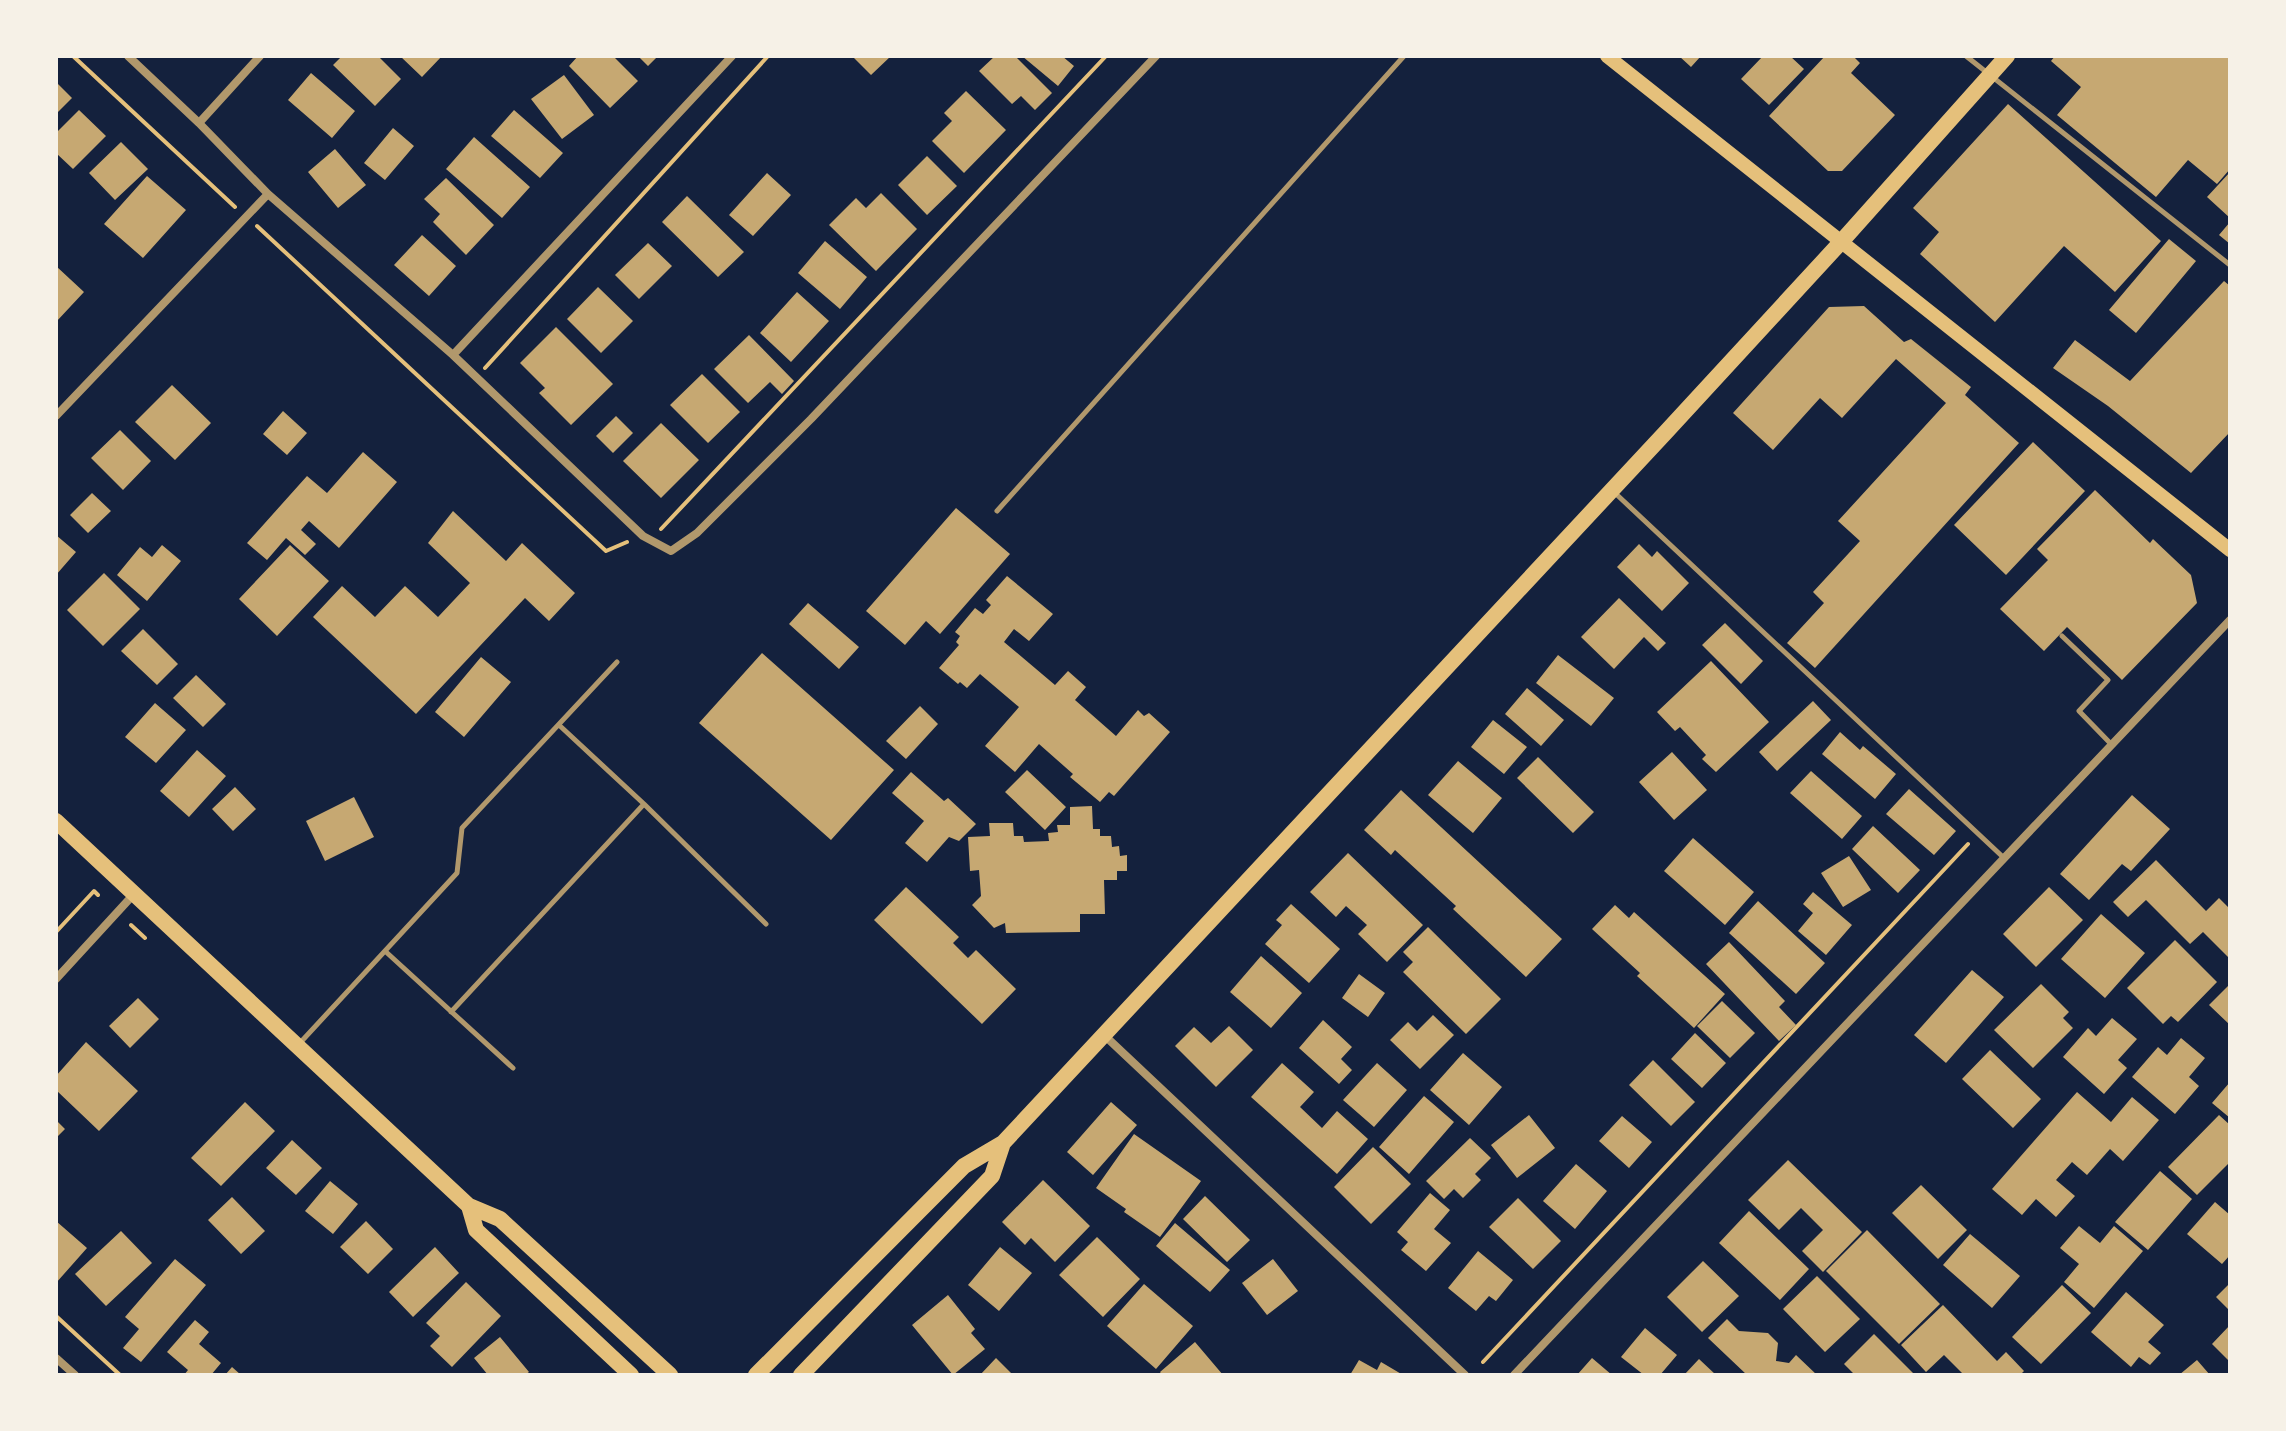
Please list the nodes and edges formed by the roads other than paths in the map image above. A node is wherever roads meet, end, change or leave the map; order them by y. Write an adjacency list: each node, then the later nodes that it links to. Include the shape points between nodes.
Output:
1 (128, 56): 10 (street)
2 (260, 56): 10 (street)
3 (732, 56): 14 (street)
4 (1156, 56): 14 (street, via 811,419 697,533 671,551 643,536)
5 (1404, 56): 17 (lane)
6 (1607, 56): 12 (main road)
7 (1966, 56): 9 (lane)
8 (2007, 56): 9 (main road)
9 (1989, 75): 12 (main road); 13 (lane)
10 (199, 123): 11 (street)
11 (268, 194): 14 (street); 15 (street)
12 (1841, 242): 16 (main road); 18 (main road)
13 (2230, 265)
14 (453, 355)
15 (56, 416)
16 (1612, 490): 26 (lane); 32 (main road)
17 (997, 511)
18 (2230, 550)
19 (2230, 620): 23 (street)
20 (2062, 636): 23 (lane, via 2108,680 2079,711)
21 (617, 662): 22 (lane)
22 (559, 725): 24 (lane); 29 (lane, via 462,828 457,873)
23 (2111, 744): 26 (street)
24 (644, 804): 28 (lane); 31 (lane)
25 (56, 821): 27 (main road)
26 (2005, 859): 44 (street)
27 (135, 893): 30 (street); 33 (main road)
28 (766, 924)
29 (385, 951): 31 (lane); 33 (lane)
30 (56, 979)
31 (451, 1012): 34 (lane)
32 (1104, 1035): 35 (main road); 43 (street)
33 (298, 1045): 36 (main road)
34 (513, 1068)
35 (1003, 1143): 41 (main road, via 964,1166); 42 (main road, via 992,1176)
36 (469, 1206): 39 (main road, via 476,1230); 40 (main road, via 500,1219)
37 (56, 1358): 38 (street)
38 (75, 1375)
39 (631, 1375)
40 (670, 1375)
41 (756, 1375)
42 (801, 1375)
43 (1465, 1375)
44 (1514, 1375)

